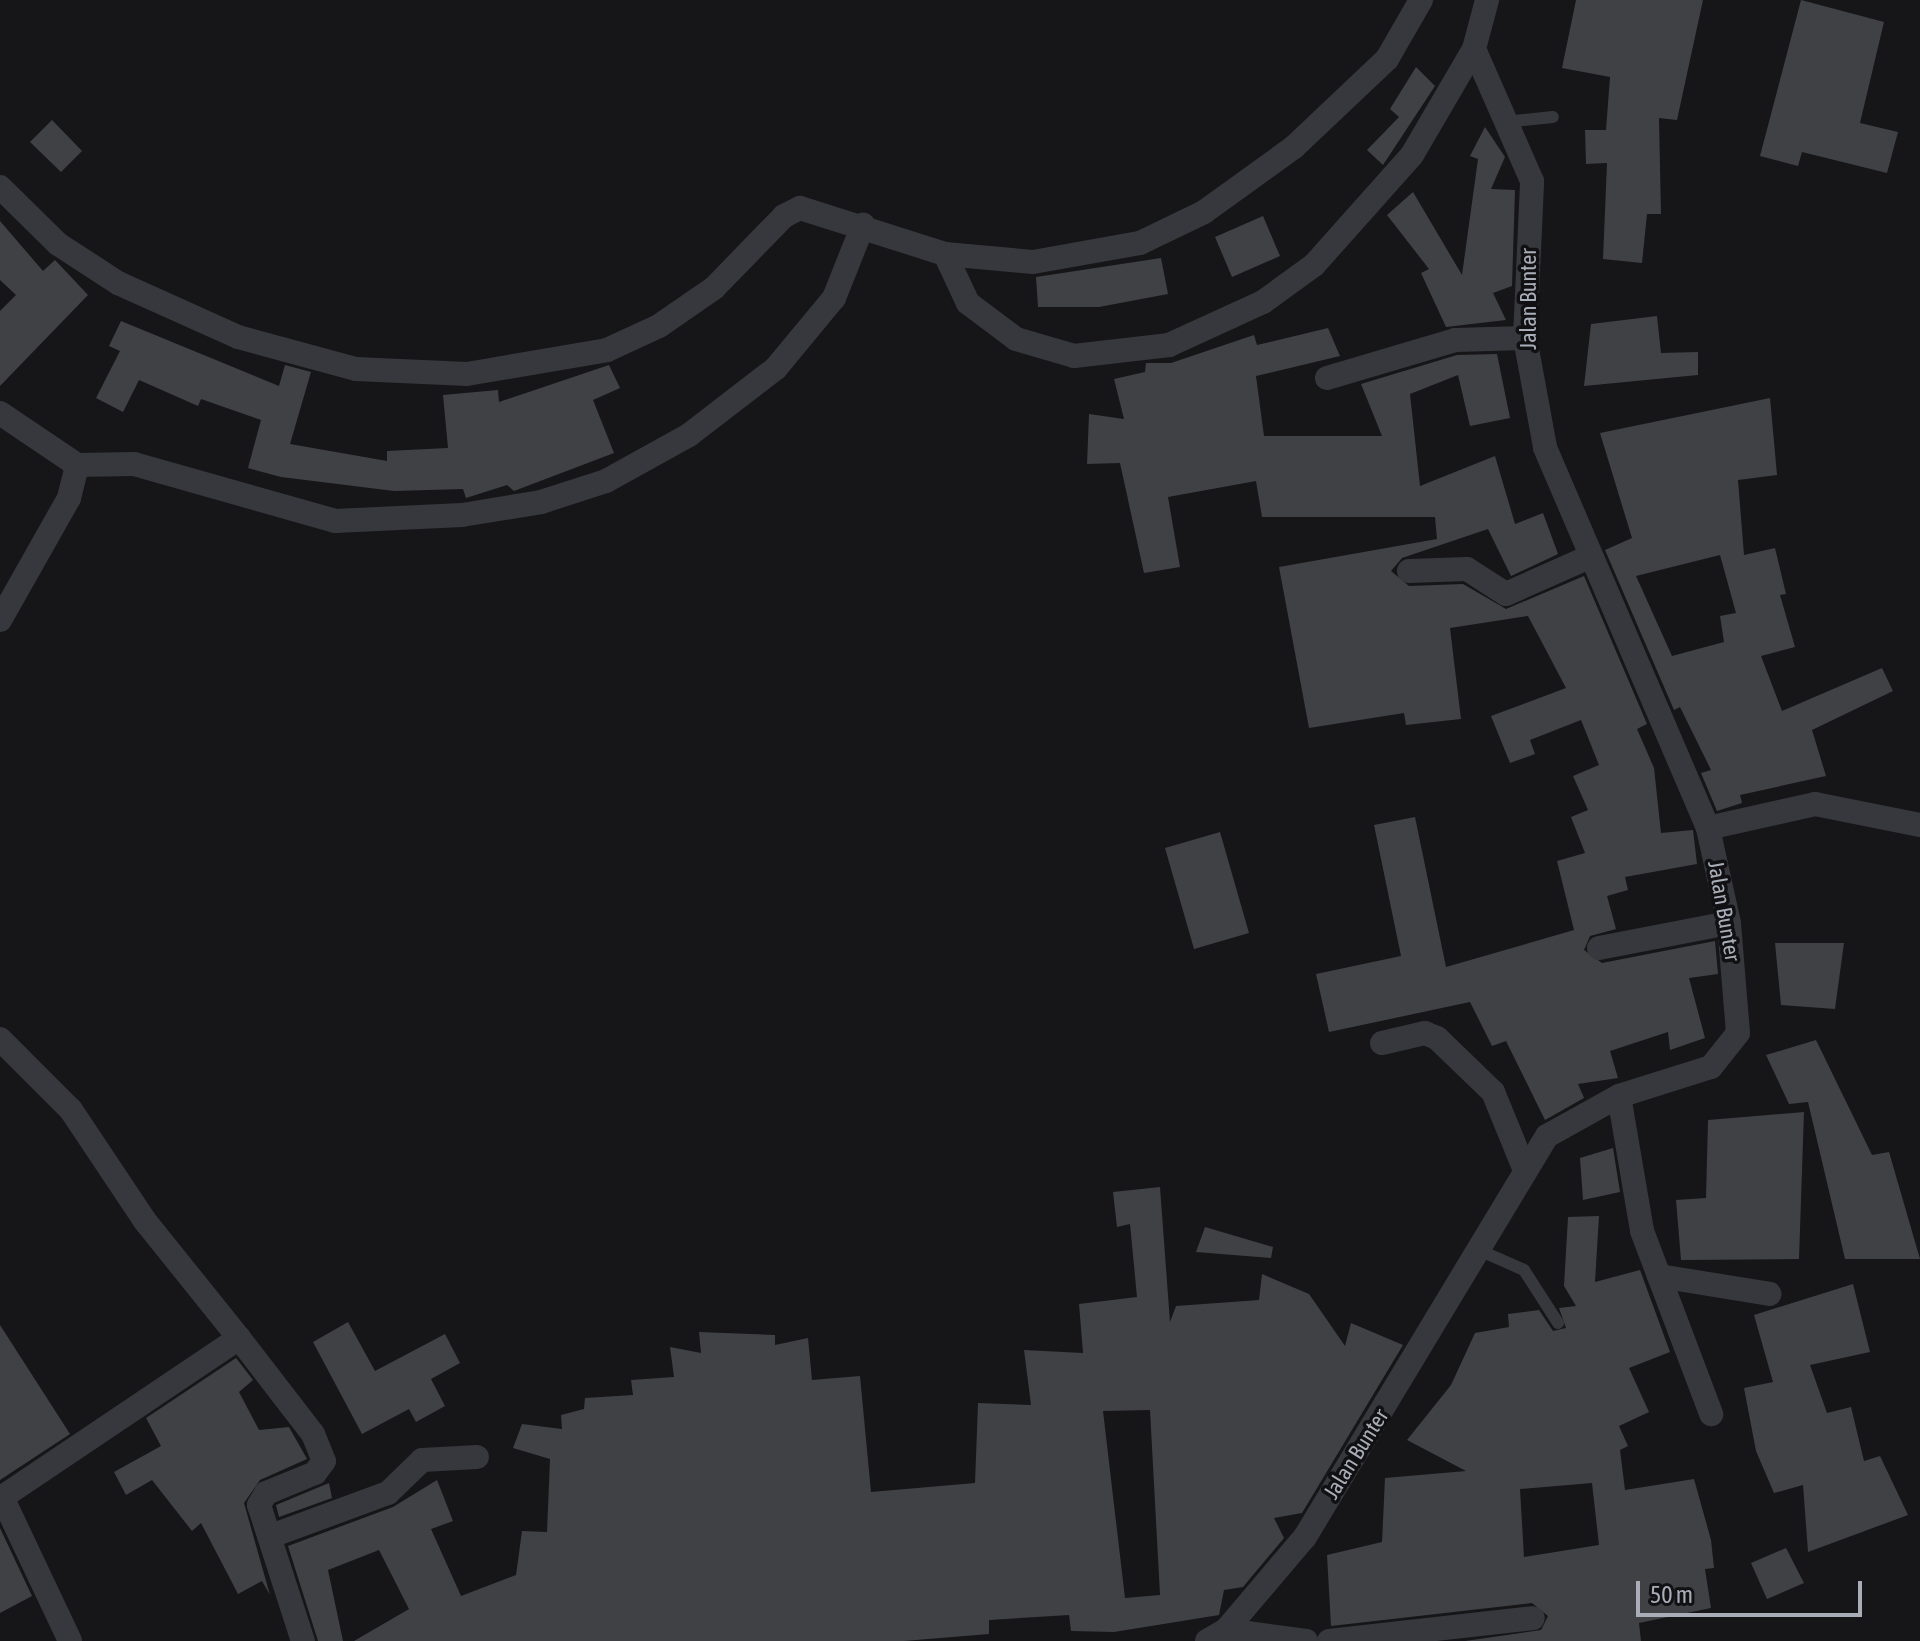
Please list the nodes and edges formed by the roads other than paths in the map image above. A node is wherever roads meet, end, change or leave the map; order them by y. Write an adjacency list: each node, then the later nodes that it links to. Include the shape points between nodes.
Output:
1 (1421, 0): 8 (street, via 1387,59 1294,147 1192,218 1083,258)
2 (1487, 0): 3 (street)
3 (1474, 49): 5 (street, Jalan Bunter); 8 (street, via 1412,155 1314,265 1263,302 1169,345 1074,356 1016,339 968,303)
4 (1553, 117): 5 (lane, via 1514,121)
5 (1517, 142): 9 (street, Jalan Bunter, via 1532,181)
6 (0, 187): 7 (street, via 58,244 161,304 301,359 410,374 467,374 607,350 694,304 791,212)
7 (863, 225): 8 (street); 12 (street, via 834,298 776,368 689,435 562,497 462,515 335,521 134,464)
8 (945, 254)
9 (1525, 338): 10 (street, via 1455,340); 13 (street, Jalan Bunter, via 1545,447)
10 (1327, 378)
11 (0, 413): 12 (street)
12 (77, 465): 15 (street, via 69,498)
13 (1589, 557): 14 (street, via 1506,594 1467,569); 17 (street, Jalan Bunter)
14 (1409, 571)
15 (0, 620)
16 (1920, 825): 17 (street, via 1828,803)
17 (1708, 828): 18 (street, Jalan Bunter)
18 (1729, 923): 19 (street); 22 (street, Jalan Bunter, via 1739,1011 1733,1047 1711,1067)
19 (1599, 948)
20 (0, 1039): 28 (street, via 71,1110 145,1221)
21 (1382, 1043): 23 (street, via 1425,1033 1437,1038 1493,1092)
22 (1619, 1096): 23 (street, Jalan Bunter, via 1556,1126); 25 (street, via 1642,1231)
23 (1524, 1168): 24 (street, Jalan Bunter)
24 (1481, 1251): 27 (lane, via 1524,1270); 33 (street, Jalan Bunter, via 1305,1537)
25 (1659, 1276): 26 (street); 29 (street)
26 (1770, 1294)
27 (1558, 1323)
28 (239, 1338): 31 (street, via 313,1434 324,1461 315,1473 261,1497); 34 (street, via 2,1497)
29 (1711, 1414)
30 (477, 1457): 31 (street, via 422,1460 388,1493)
31 (271, 1536): 35 (street)
32 (1533, 1618): 37 (street)
33 (1216, 1636): 36 (street)
34 (70, 1641)
35 (303, 1641)
36 (1306, 1641)
37 (1329, 1641)

